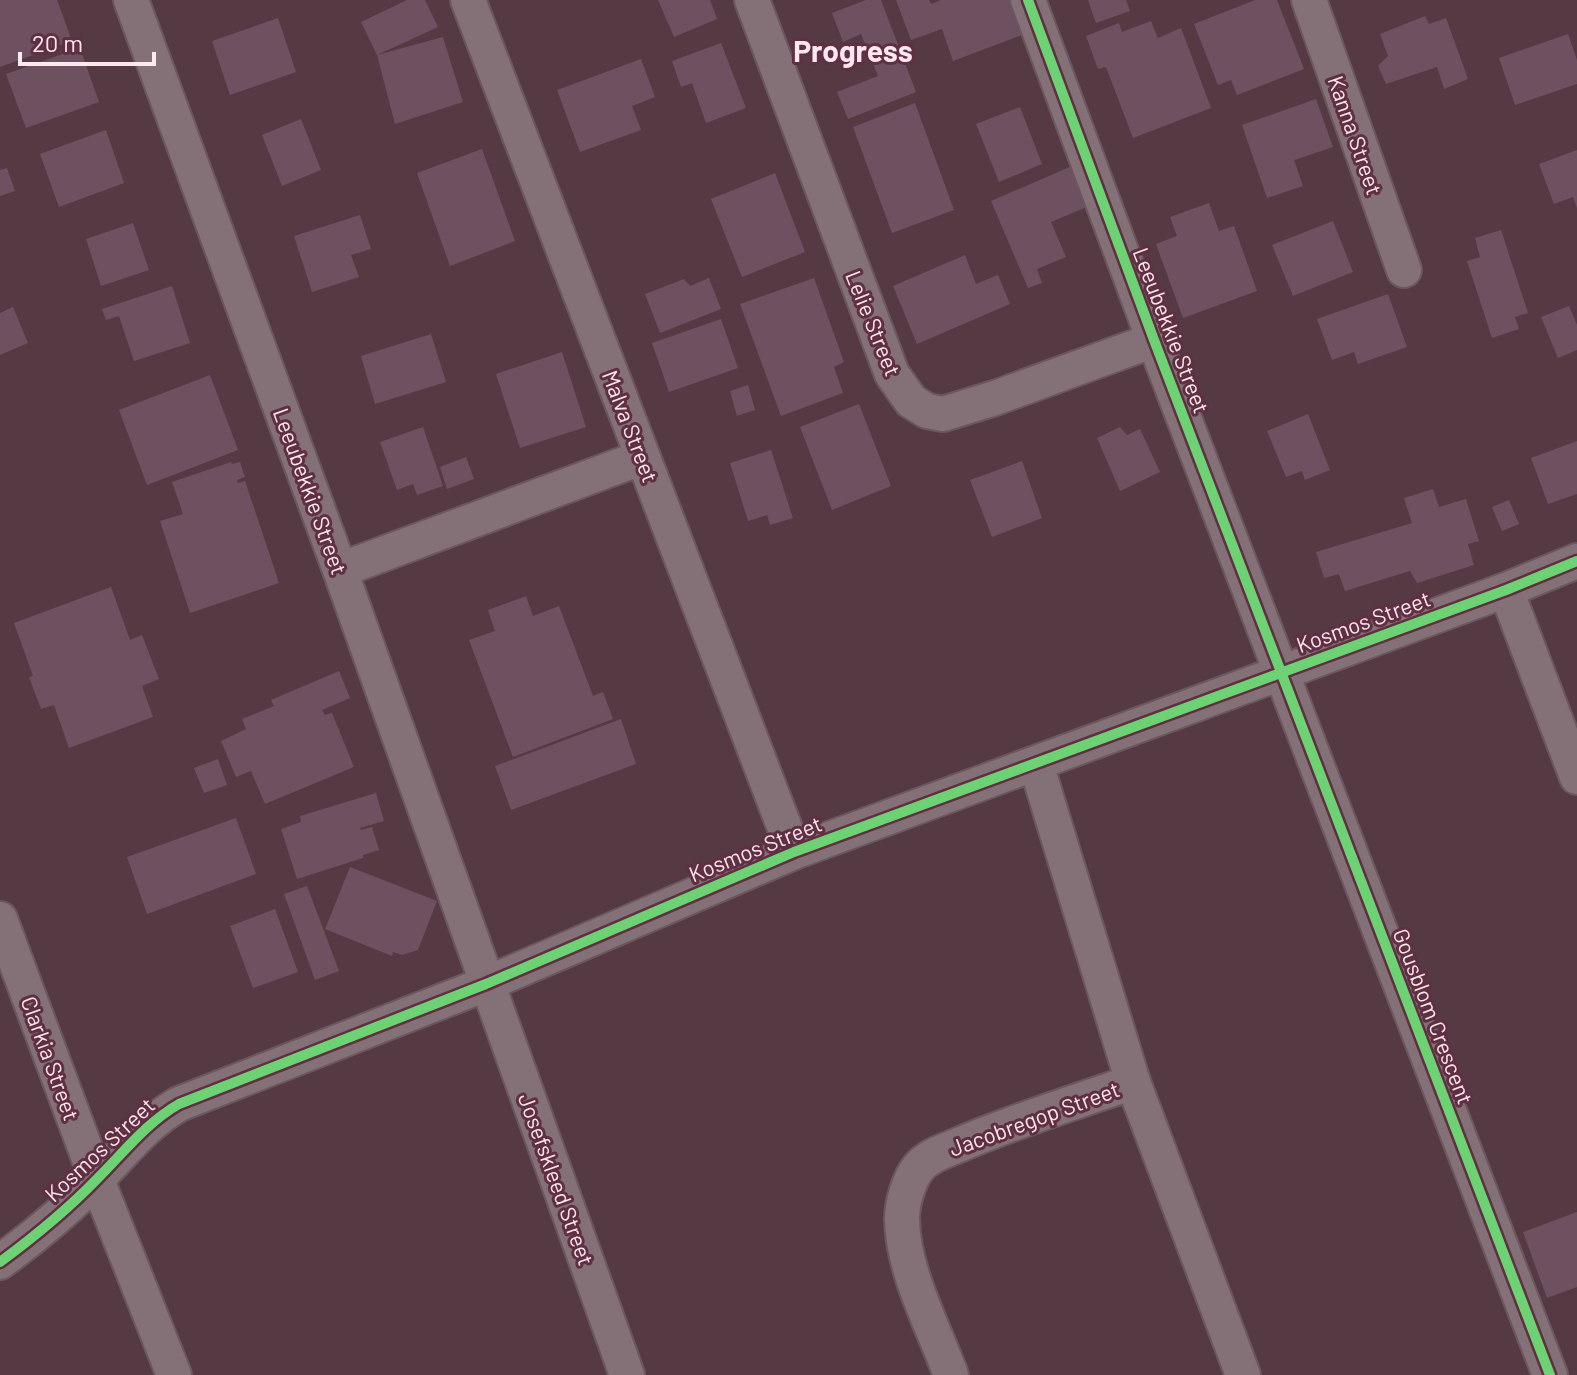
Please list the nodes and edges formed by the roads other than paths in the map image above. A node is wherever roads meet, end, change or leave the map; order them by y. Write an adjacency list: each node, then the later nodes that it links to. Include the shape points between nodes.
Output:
1 (131, 0): 10 (street, Leeubekkie Street)
2 (468, 0): 8 (street, Malva Street)
3 (752, 0): 7 (street, Lelie Street, via 892,374 911,401 943,414)
4 (1028, 0): 7 (street, Leeubekkie Street)
5 (1309, 0): 6 (street, Kanna Street)
6 (1404, 270)
7 (1154, 340): 12 (street, Leeubekkie Street)
8 (643, 457): 10 (street); 15 (street, Malva Street)
9 (1577, 561): 11 (street, Kosmos Street)
10 (340, 570): 17 (street, Leeubekkie Street)
11 (1506, 590): 12 (street, Kosmos Street); 14 (street)
12 (1281, 672): 13 (street, Kosmos Street); 25 (street, Gousblom Crescent)
13 (1036, 764): 15 (street, Kosmos Street); 18 (street)
14 (1577, 777)
15 (794, 852): 17 (street, Kosmos Street)
16 (0, 919): 19 (street, Clarkia Street)
17 (486, 984): 19 (street, Kosmos Street, via 179,1104 146,1126); 22 (street, Josefskleed Street)
18 (1133, 1082): 23 (street, Jacobregop Street, via 994,1130 938,1154 914,1175 902,1216 905,1240); 24 (street)
19 (97, 1180): 20 (street, Kosmos Street); 21 (street, Clarkia Street)
20 (0, 1262)
21 (174, 1375)
22 (627, 1375)
23 (951, 1375)
24 (1243, 1375)
25 (1550, 1375)

